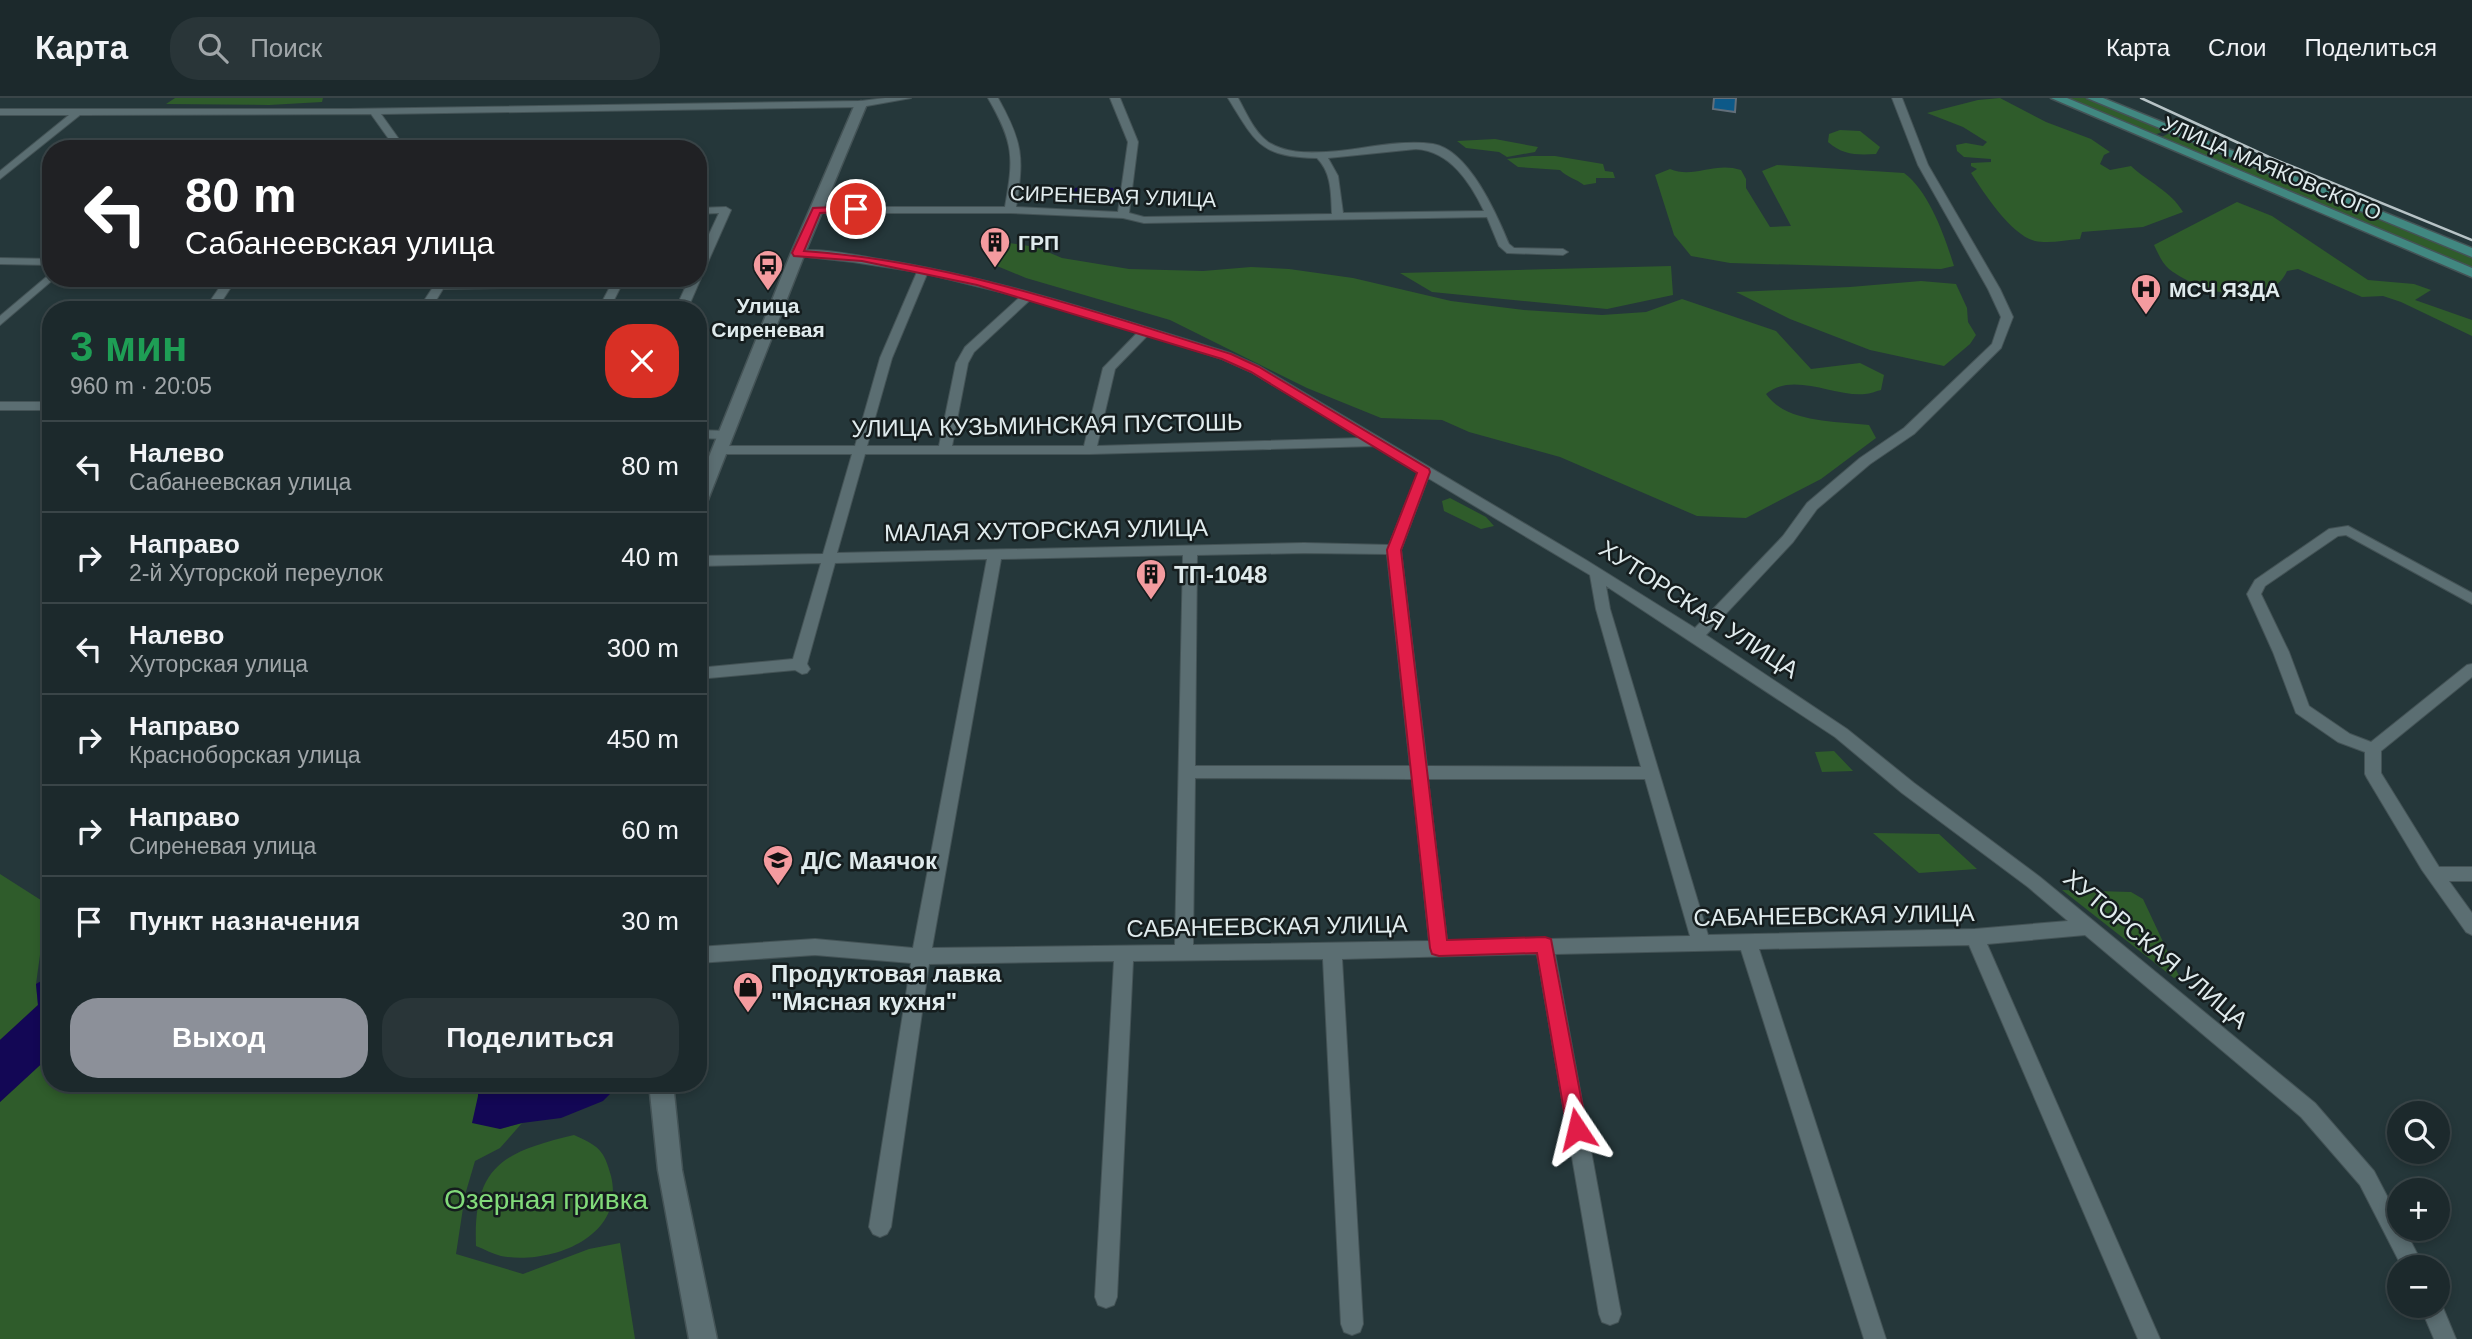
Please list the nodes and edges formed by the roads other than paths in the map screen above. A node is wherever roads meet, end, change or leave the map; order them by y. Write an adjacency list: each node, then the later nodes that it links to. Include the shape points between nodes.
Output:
1 (906, 98): 8 (street)
2 (993, 98): 18 (street, via 1017,148 1019,162)
3 (1115, 98): 21 (street, via 1133,142)
4 (1233, 98): 15 (street, via 1264,143 1280,151)
5 (1897, 98): 53 (street, via 1923,165 2007,317 2004,330 1997,345 1909,431 1812,506 1788,539)
6 (2057, 98): 30 (main road, УЛИЦА МАЯКОВСКОГО)
7 (2094, 98): 26 (main road, УЛИЦА МАЯКОВСКОГО)
8 (861, 104): 11 (street); 17 (street)
9 (0, 112): 10 (street)
10 (78, 112): 11 (street); 12 (street)
11 (374, 112): 13 (street)
12 (44, 140)
13 (394, 140)
14 (42, 142): 16 (street)
15 (1319, 155): 20 (street, via 1434,147 1467,172); 22 (street, via 1334,175)
16 (0, 176)
17 (816, 210): 18 (street, СИРЕНЕВАЯ УЛИЦА); 24 (street)
18 (1010, 210): 21 (street, СИРЕНЕВАЯ УЛИЦА)
19 (707, 212): 23 (street, via 726,211)
20 (1491, 214): 22 (street, СИРЕНЕВАЯ УЛИЦА); 25 (street, via 1504,246 1511,251)
21 (1123, 215): 22 (street, СИРЕНЕВАЯ УЛИЦА, via 1144,220)
22 (1338, 219)
23 (707, 251)
24 (798, 253): 29 (street, ХУТОРСКАЯ УЛИЦА, via 862,258); 38 (street)
25 (1563, 253)
26 (2472, 253)
27 (0, 261): 28 (street)
28 (42, 262)
29 (923, 270): 32 (street, ХУТОРСКАЯ УЛИЦА); 42 (street, via 887,358)
30 (2472, 273)
31 (42, 284): 33 (street)
32 (1028, 295): 34 (street, ХУТОРСКАЯ УЛИЦА); 43 (street, via 969,350 962,363)
33 (0, 322)
34 (1145, 331): 39 (street, ХУТОРСКАЯ УЛИЦА, via 1255,369); 41 (street, via 1109,368)
35 (42, 406): 36 (street)
36 (0, 407)
37 (707, 434): 38 (street)
38 (726, 435): 40 (street)
39 (1376, 442): 41 (street, УЛИЦА КУЗЬМИНСКАЯ ПУСТОШЬ); 44 (street, ХУТОРСКАЯ УЛИЦА)
40 (718, 450): 42 (street, УЛИЦА КУЗЬМИНСКАЯ ПУСТОШЬ); 45 (street)
41 (1090, 450): 43 (street, УЛИЦА КУЗЬМИНСКАЯ ПУСТОШЬ)
42 (859, 451): 43 (street, УЛИЦА КУЗЬМИНСКАЯ ПУСТОШЬ); 49 (street)
43 (945, 451)
44 (1424, 472): 47 (street); 51 (street, ХУТОРСКАЯ УЛИЦА)
45 (707, 480)
46 (1190, 550): 47 (street, МАЛАЯ ХУТОРСКАЯ УЛИЦА); 48 (street, МАЛАЯ ХУТОРСКАЯ УЛИЦА); 57 (street)
47 (1394, 550): 58 (street)
48 (995, 554): 49 (street, МАЛАЯ ХУТОРСКАЯ УЛИЦА); 73 (street)
49 (829, 557): 50 (street, МАЛАЯ ХУТОРСКАЯ УЛИЦА); 55 (street, via 800,666)
50 (707, 561)
51 (1597, 574): 53 (street, ХУТОРСКАЯ УЛИЦА); 59 (street)
52 (2472, 599): 56 (street, via 2347,530 2334,532 2260,583 2254,594 2302,709 2344,738)
53 (1696, 636): 63 (street, ХУТОРСКАЯ УЛИЦА, via 1840,733)
54 (2472, 668): 56 (street)
55 (707, 673)
56 (2372, 749): 60 (street, via 2373,774)
57 (1188, 772): 58 (street); 72 (street)
58 (1420, 772): 59 (street); 68 (street)
59 (1653, 773): 65 (street)
60 (2436, 874): 61 (street); 62 (street)
61 (2472, 874)
62 (2472, 927)
63 (2089, 928): 64 (street, САБАНЕЕВСКАЯ УЛИЦА); 76 (street, ХУТОРСКАЯ УЛИЦА, via 2308,1110 2367,1178)
64 (1975, 937): 66 (street, САБАНЕЕВСКАЯ УЛИЦА); 83 (street)
65 (1701, 943): 66 (street, САБАНЕЕВСКАЯ УЛИЦА); 67 (street, САБАНЕЕВСКАЯ УЛИЦА)
66 (1748, 943): 82 (street)
67 (1545, 945): 68 (street, САБАНЕЕВСКАЯ УЛИЦА); 78 (street)
68 (1439, 948): 69 (street, САБАНЕЕВСКАЯ УЛИЦА)
69 (1332, 951): 72 (street, САБАНЕЕВСКАЯ УЛИЦА); 80 (street)
70 (1124, 953): 72 (street, САБАНЕЕВСКАЯ УЛИЦА); 73 (street, САБАНЕЕВСКАЯ УЛИЦА); 77 (street)
71 (707, 954): 73 (street, САБАНЕЕВСКАЯ УЛИЦА, via 815,947)
72 (1184, 954)
73 (921, 956): 75 (street)
74 (662, 1092): 81 (street, via 670,1170)
75 (880, 1227)
76 (2407, 1255)
77 (1105, 1297)
78 (1610, 1314)
79 (2436, 1318): 84 (street)
80 (1352, 1324)
81 (703, 1339)
82 (1875, 1339)
83 (2150, 1339)
84 (2445, 1339)

